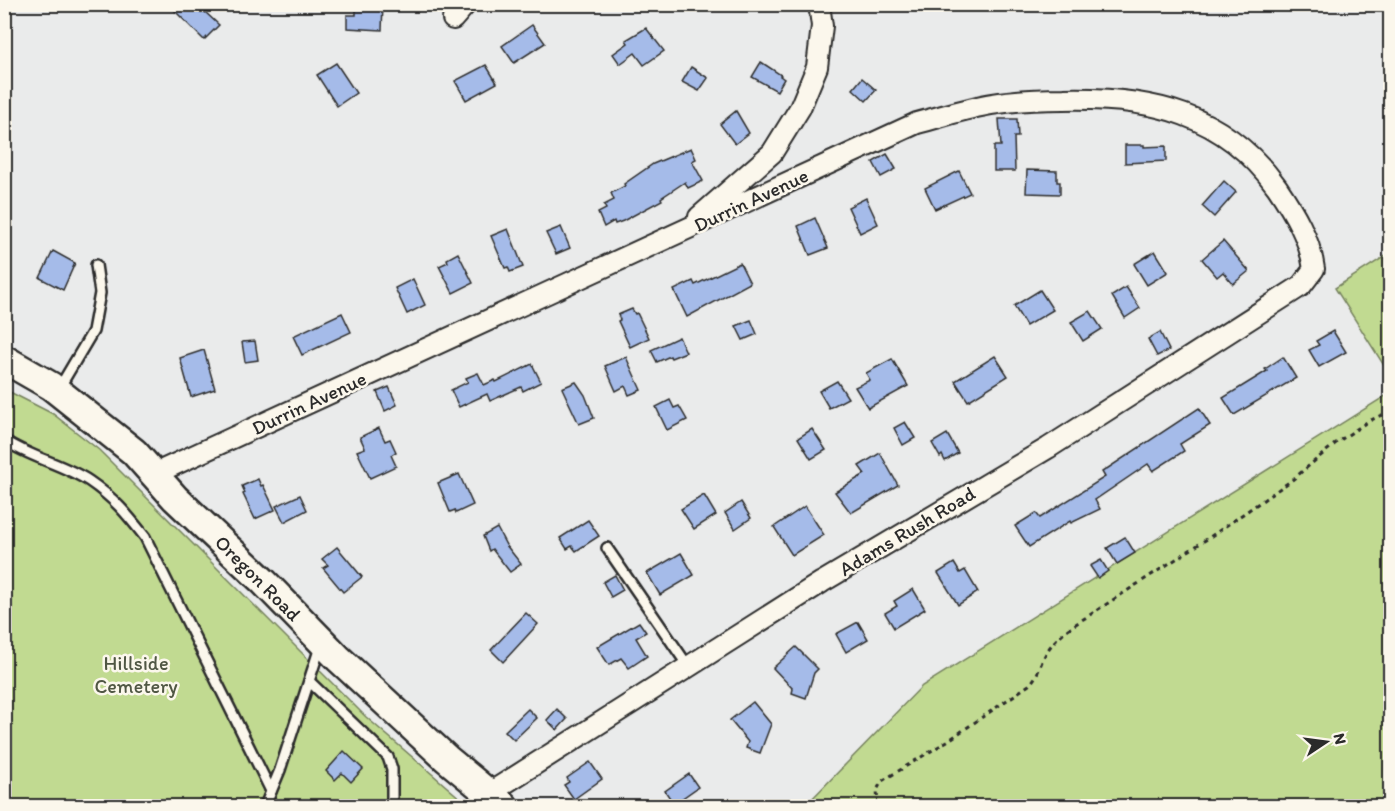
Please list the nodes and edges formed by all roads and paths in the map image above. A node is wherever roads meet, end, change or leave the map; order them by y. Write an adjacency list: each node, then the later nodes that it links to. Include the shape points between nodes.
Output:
1 (819, 4): 2 (street, via 822,26 817,67 800,108 772,153)
2 (681, 232): 3 (street, Durrin Avenue, via 917,123 991,104 1089,99 1143,103 1178,111 1240,146 1263,168 1289,205); 9 (street, Durrin Avenue)
3 (1313, 260): 12 (street, Adams Rush Road, via 1314,269 1301,286 1048,448)
4 (96, 265): 6 (lane, via 100,293 93,331)
5 (4, 359): 6 (street, Oregon Road)
6 (57, 391): 9 (street, Oregon Road, via 134,452)
7 (1390, 411): 19 (path, via 1342,439 1292,480 1055,639 1029,685 882,781 877,790)
8 (4, 440): 14 (lane, via 87,480 120,505 145,537)
9 (154, 474): 11 (street, Oregon Road)
10 (607, 548): 12 (lane)
11 (321, 641): 13 (lane); 16 (street, Oregon Road)
12 (688, 666): 16 (street, Adams Rush Road)
13 (309, 681): 14 (lane); 18 (lane, via 388,757 392,769)
14 (271, 791): 17 (lane)
15 (1087, 798): 20 (path)
16 (496, 800)
17 (265, 807)
18 (392, 807)
19 (878, 807)
20 (1083, 807)

